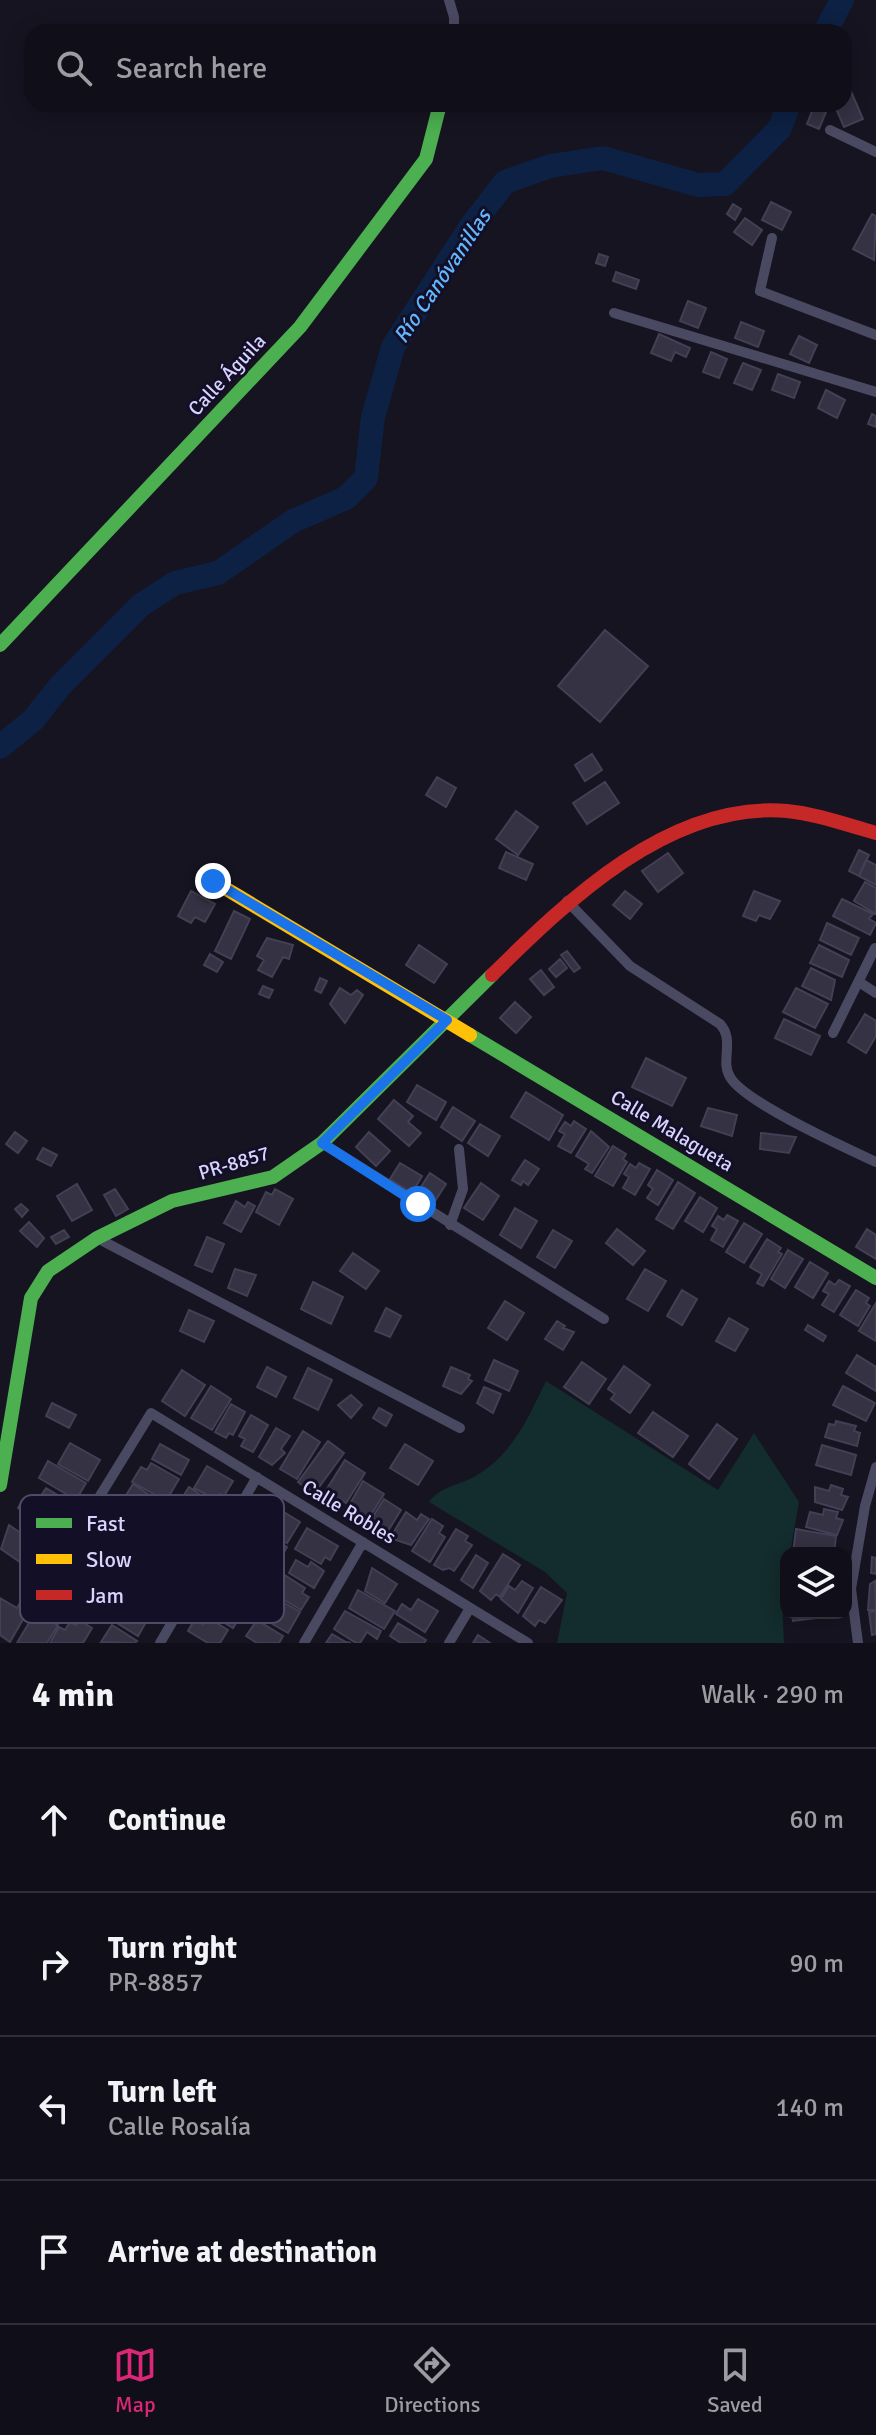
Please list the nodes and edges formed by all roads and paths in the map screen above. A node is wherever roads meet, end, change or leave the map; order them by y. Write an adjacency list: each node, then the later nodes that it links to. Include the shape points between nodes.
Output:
1 (449, 0): 2 (street)
2 (454, 24)
3 (438, 112): 10 (street, Calle Águila, via 426,159 300,327)
4 (830, 130): 5 (street)
5 (876, 152)
6 (772, 238): 8 (street, via 760,291)
7 (614, 313): 9 (street)
8 (876, 335)
9 (876, 392)
10 (0, 645)
11 (876, 833): 13 (street, PR-8857, via 785,811 714,819 604,871)
12 (213, 881): 17 (street, Calle Malagueta)
13 (567, 901): 17 (street, PR-8857); 21 (street, via 630,966 720,1024 728,1037 727,1071 738,1086 803,1127)
14 (875, 948): 15 (street)
15 (859, 982): 16 (street); 18 (street)
16 (876, 993)
17 (447, 1020): 19 (street, PR-8857); 24 (street, Calle Malagueta)
18 (833, 1033)
19 (322, 1143): 22 (street); 23 (street, PR-8857, via 273,1177 172,1201)
20 (459, 1149): 22 (street, via 463,1189)
21 (876, 1162)
22 (450, 1225): 25 (street)
23 (97, 1238): 26 (street); 29 (street, PR-8857, via 48,1271 31,1298)
24 (876, 1278)
25 (604, 1319)
26 (460, 1428)
27 (876, 1467): 30 (street)
28 (257, 1477): 31 (street, Calle Robles, via 151,1413); 32 (street); 33 (street, Calle Robles)
29 (0, 1485)
30 (872, 1493): 40 (street, via 851,1589)
31 (101, 1495)
32 (246, 1495)
33 (363, 1542): 34 (street, Calle Robles); 37 (street)
34 (470, 1608): 38 (street); 39 (street, Calle Robles)
35 (172, 1623): 36 (street)
36 (160, 1643)
37 (304, 1643)
38 (449, 1643)
39 (528, 1643)
40 (858, 1643)

